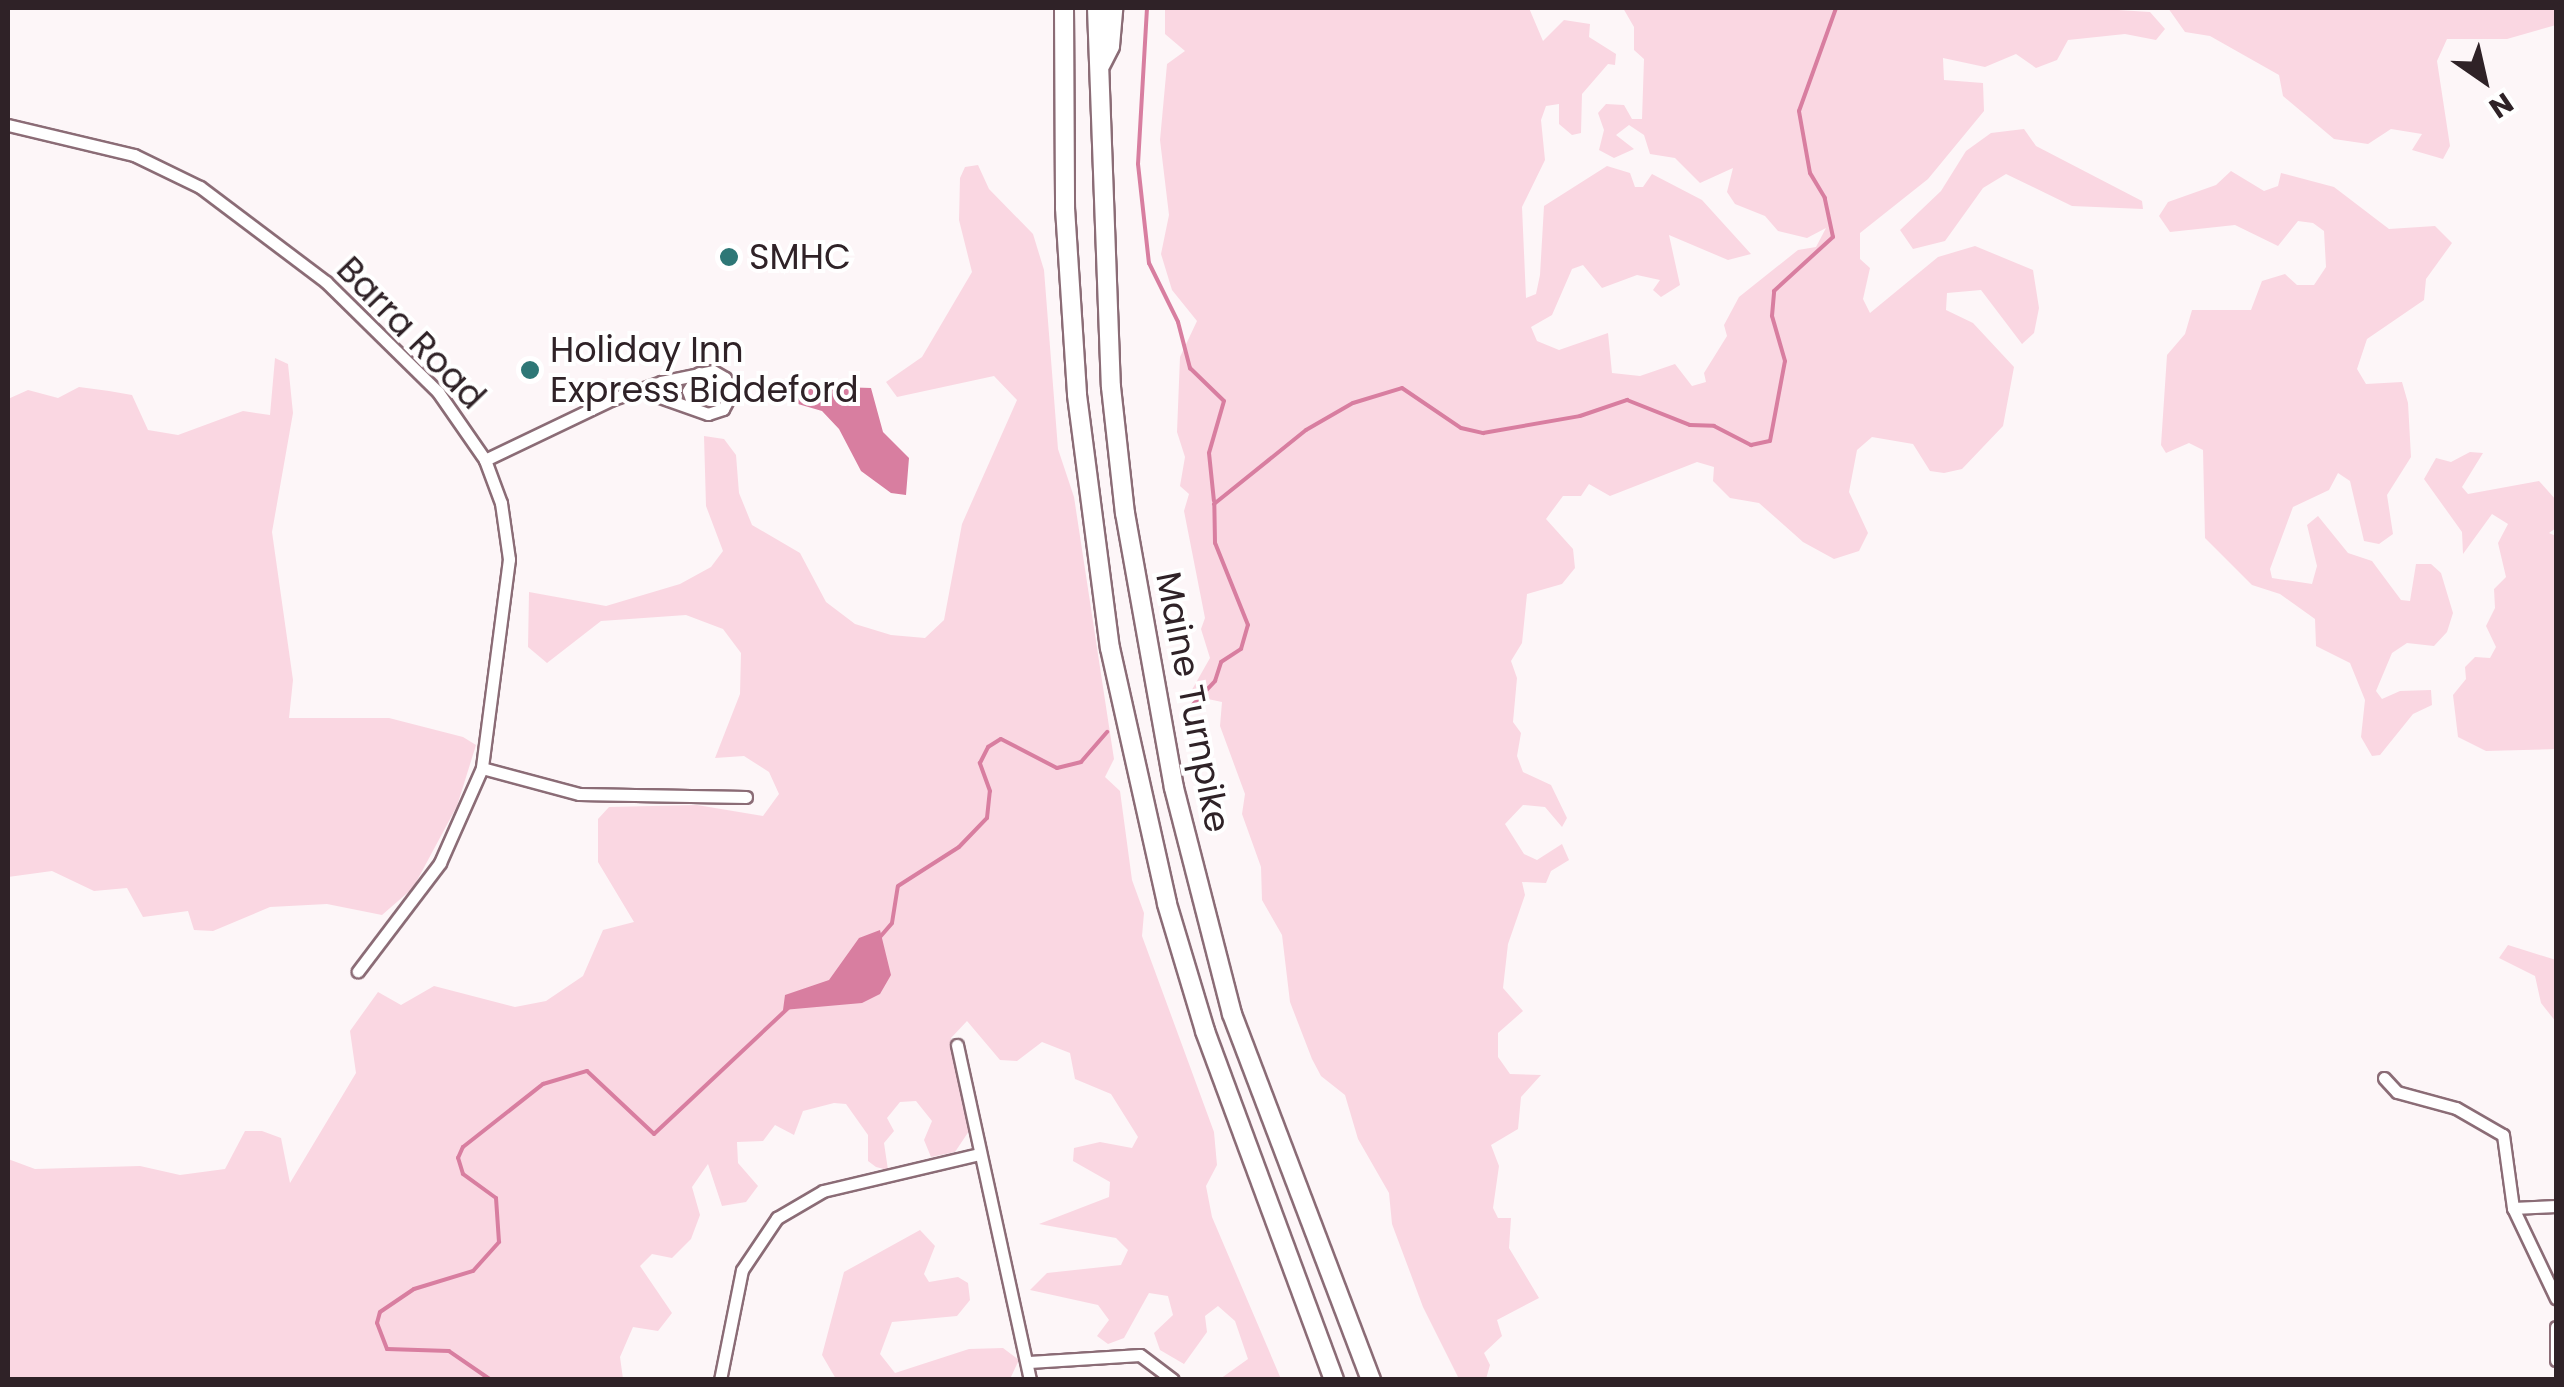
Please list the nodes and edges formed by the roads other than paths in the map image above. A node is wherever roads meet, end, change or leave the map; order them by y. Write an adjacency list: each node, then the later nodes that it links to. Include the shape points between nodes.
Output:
1 (1064, 8): 25 (highway, Maine Turnpike, via 1065,208 1076,395 1110,648 1149,830 1204,1031)
2 (1098, 8): 4 (highway, Maine Turnpike)
3 (1114, 8): 4 (highway, via 1110,46)
4 (1097, 71): 26 (highway, Maine Turnpike, via 1111,387 1174,788 1232,1014)
5 (8, 126): 9 (street, Barra Road, via 134,154 200,187 326,282 438,392)
6 (699, 373): 7 (street); 8 (street, via 688,395); 8 (street, via 713,371 728,382 730,398 720,411)
7 (640, 390): 8 (street); 9 (street)
8 (701, 413)
9 (485, 460): 10 (street, Barra Road, via 501,503 509,569)
10 (482, 768): 11 (street, via 579,794); 12 (street, Barra Road, via 440,863)
11 (746, 797)
12 (358, 972)
13 (958, 1044): 15 (street)
14 (2384, 1078): 17 (street, via 2397,1092 2456,1108 2504,1135)
15 (980, 1154): 21 (street); 22 (street, via 822,1192 777,1218 742,1270)
16 (2556, 1206): 17 (street)
17 (2513, 1208): 18 (street)
18 (2556, 1298)
19 (2556, 1327): 20 (street)
20 (2556, 1360)
21 (1028, 1362): 23 (street); 24 (street, via 1128,1354 1158,1362)
22 (720, 1380)
23 (1030, 1380)
24 (1173, 1380)
25 (1334, 1380)
26 (1371, 1380)

